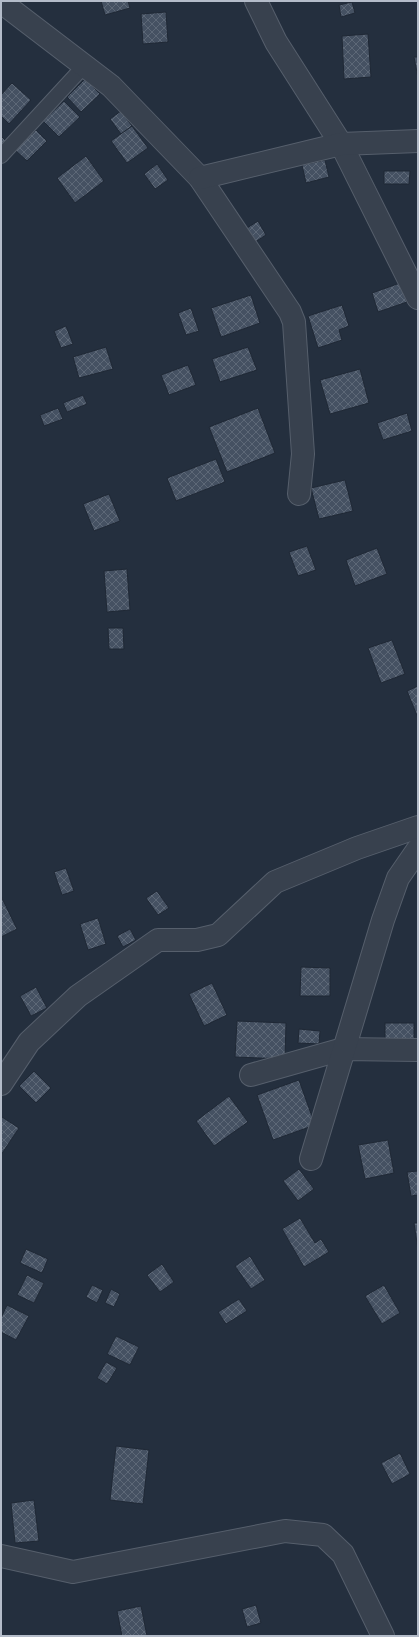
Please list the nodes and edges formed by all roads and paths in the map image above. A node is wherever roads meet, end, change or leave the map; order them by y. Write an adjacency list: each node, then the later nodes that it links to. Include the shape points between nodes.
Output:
1 (256, 1): 5 (street, via 276,42)
2 (1, 2): 3 (street)
3 (84, 65): 6 (lane); 7 (street, via 111,86)
4 (418, 141): 5 (street)
5 (341, 144): 7 (street); 8 (street)
6 (1, 156)
7 (200, 178): 9 (street, via 290,312 294,322 303,454)
8 (418, 298)
9 (299, 494)
10 (418, 827): 15 (street, via 357,848 275,882 218,934 197,940 158,940 78,996 29,1042)
11 (418, 849): 12 (street, via 398,878)
12 (343, 1049): 13 (street); 14 (street); 16 (street)
13 (418, 1050)
14 (251, 1075)
15 (1, 1084)
16 (311, 1159)
17 (1, 1556): 18 (street, via 73,1572 284,1531 323,1535 343,1554)
18 (384, 1636)

